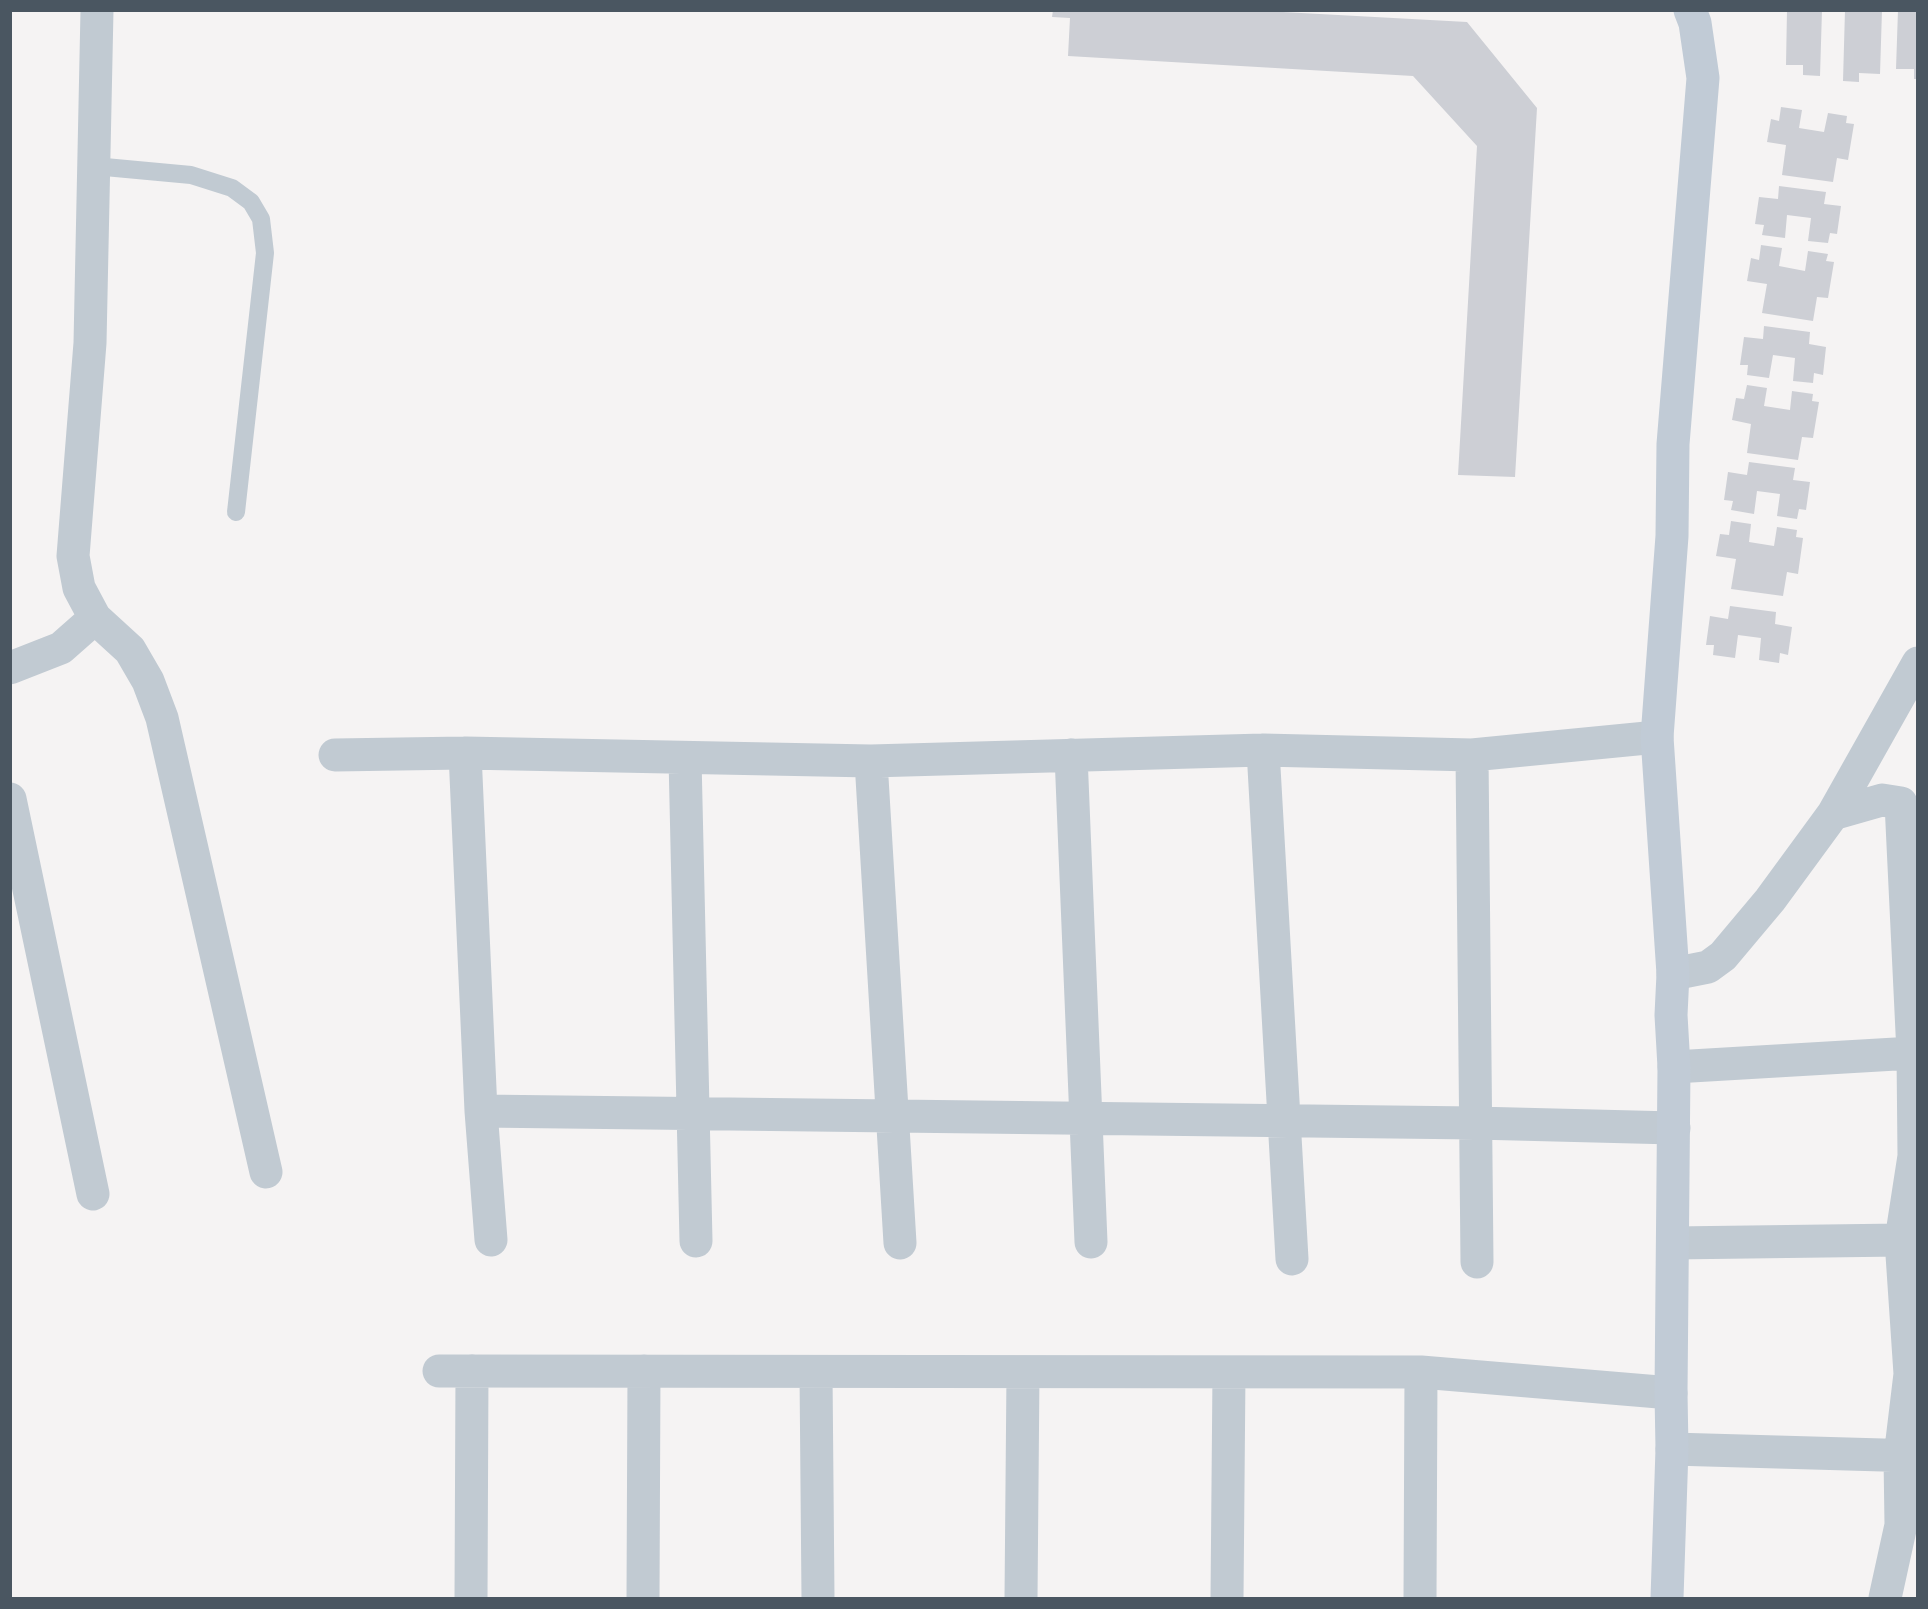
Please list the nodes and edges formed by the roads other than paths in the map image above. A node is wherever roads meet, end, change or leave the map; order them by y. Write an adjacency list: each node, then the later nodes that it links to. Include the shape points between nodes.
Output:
1 (97, 10): 3 (street)
2 (1690, 10): 8 (street, via 1703,78 1673,444 1672,536)
3 (94, 166): 4 (lane, via 191,175 232,188 251,202 261,219 265,252); 5 (street, via 90,343 73,556 79,588)
4 (236, 512)
5 (95, 618): 7 (street, via 61,648); 29 (street, via 130,650 148,681 162,718)
6 (1917, 663): 17 (street)
7 (10, 668)
8 (1657, 737): 13 (street); 19 (street)
9 (1263, 750): 12 (street); 13 (street); 26 (street)
10 (465, 753): 11 (street); 14 (street); 22 (street)
11 (335, 755)
12 (1071, 755): 15 (street); 25 (street)
13 (1472, 755): 27 (street)
14 (685, 758): 15 (street); 23 (street)
15 (871, 761): 24 (street)
16 (10, 799): 30 (street)
17 (1833, 814): 18 (street, via 1882,800 1901,803); 19 (street, via 1723,956 1708,967)
18 (1912, 887): 20 (street)
19 (1673, 974): 21 (street)
20 (1913, 1053): 21 (street); 32 (street, via 1914,1156)
21 (1674, 1068): 28 (street)
22 (482, 1110): 23 (street); 31 (street)
23 (693, 1113): 24 (street); 33 (street)
24 (892, 1115): 25 (street); 36 (street)
25 (1086, 1118): 26 (street); 34 (street)
26 (1284, 1120): 27 (street); 37 (street)
27 (1475, 1123): 28 (street); 38 (street)
28 (1674, 1128): 35 (street)
29 (266, 1172)
30 (93, 1194)
31 (491, 1240)
32 (1901, 1240): 35 (street); 48 (street, via 1910,1374)
33 (696, 1241)
34 (1091, 1242)
35 (1673, 1243): 46 (street)
36 (900, 1244)
37 (1292, 1259)
38 (1476, 1262)
39 (439, 1371): 40 (street)
40 (472, 1371): 41 (street); 49 (street)
41 (644, 1371): 42 (street); 50 (street)
42 (816, 1372): 43 (street); 51 (street)
43 (1023, 1372): 44 (street); 52 (street)
44 (1229, 1372): 45 (street); 53 (street)
45 (1421, 1372): 46 (street); 54 (street)
46 (1671, 1393): 47 (street)
47 (1672, 1449): 48 (street); 55 (street)
48 (1909, 1457): 56 (street, via 1901,1525)
49 (471, 1599)
50 (643, 1599)
51 (818, 1599)
52 (1021, 1599)
53 (1227, 1599)
54 (1420, 1599)
55 (1667, 1599)
56 (1885, 1599)

